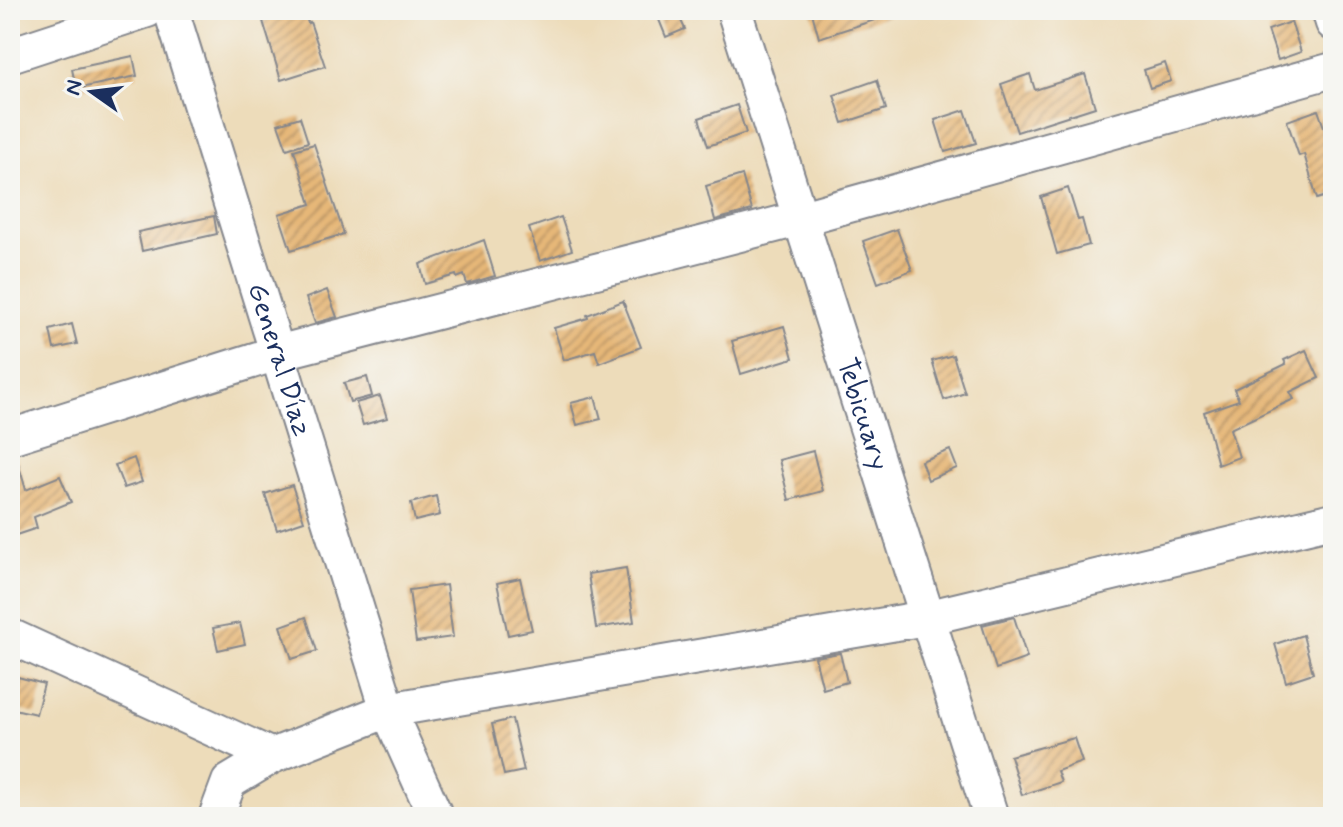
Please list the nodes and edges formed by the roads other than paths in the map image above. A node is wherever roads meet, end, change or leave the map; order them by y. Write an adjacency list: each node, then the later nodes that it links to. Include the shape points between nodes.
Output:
1 (147, 10): 6 (street)
2 (171, 10): 9 (street, General Díaz)
3 (734, 10): 8 (street, Tebicuary)
4 (1329, 10): 5 (street)
5 (1333, 23)
6 (10, 55)
7 (1333, 70): 8 (street)
8 (802, 218): 9 (street); 12 (street, Tebicuary)
9 (277, 353): 10 (street); 14 (street, General Díaz)
10 (10, 437)
11 (1333, 520): 12 (street)
12 (926, 618): 14 (street); 18 (street, Tebicuary)
13 (10, 636): 15 (street)
14 (388, 710): 15 (street); 17 (street, General Díaz)
15 (272, 756): 16 (street, via 229,782)
16 (216, 817)
17 (436, 817)
18 (991, 817)

